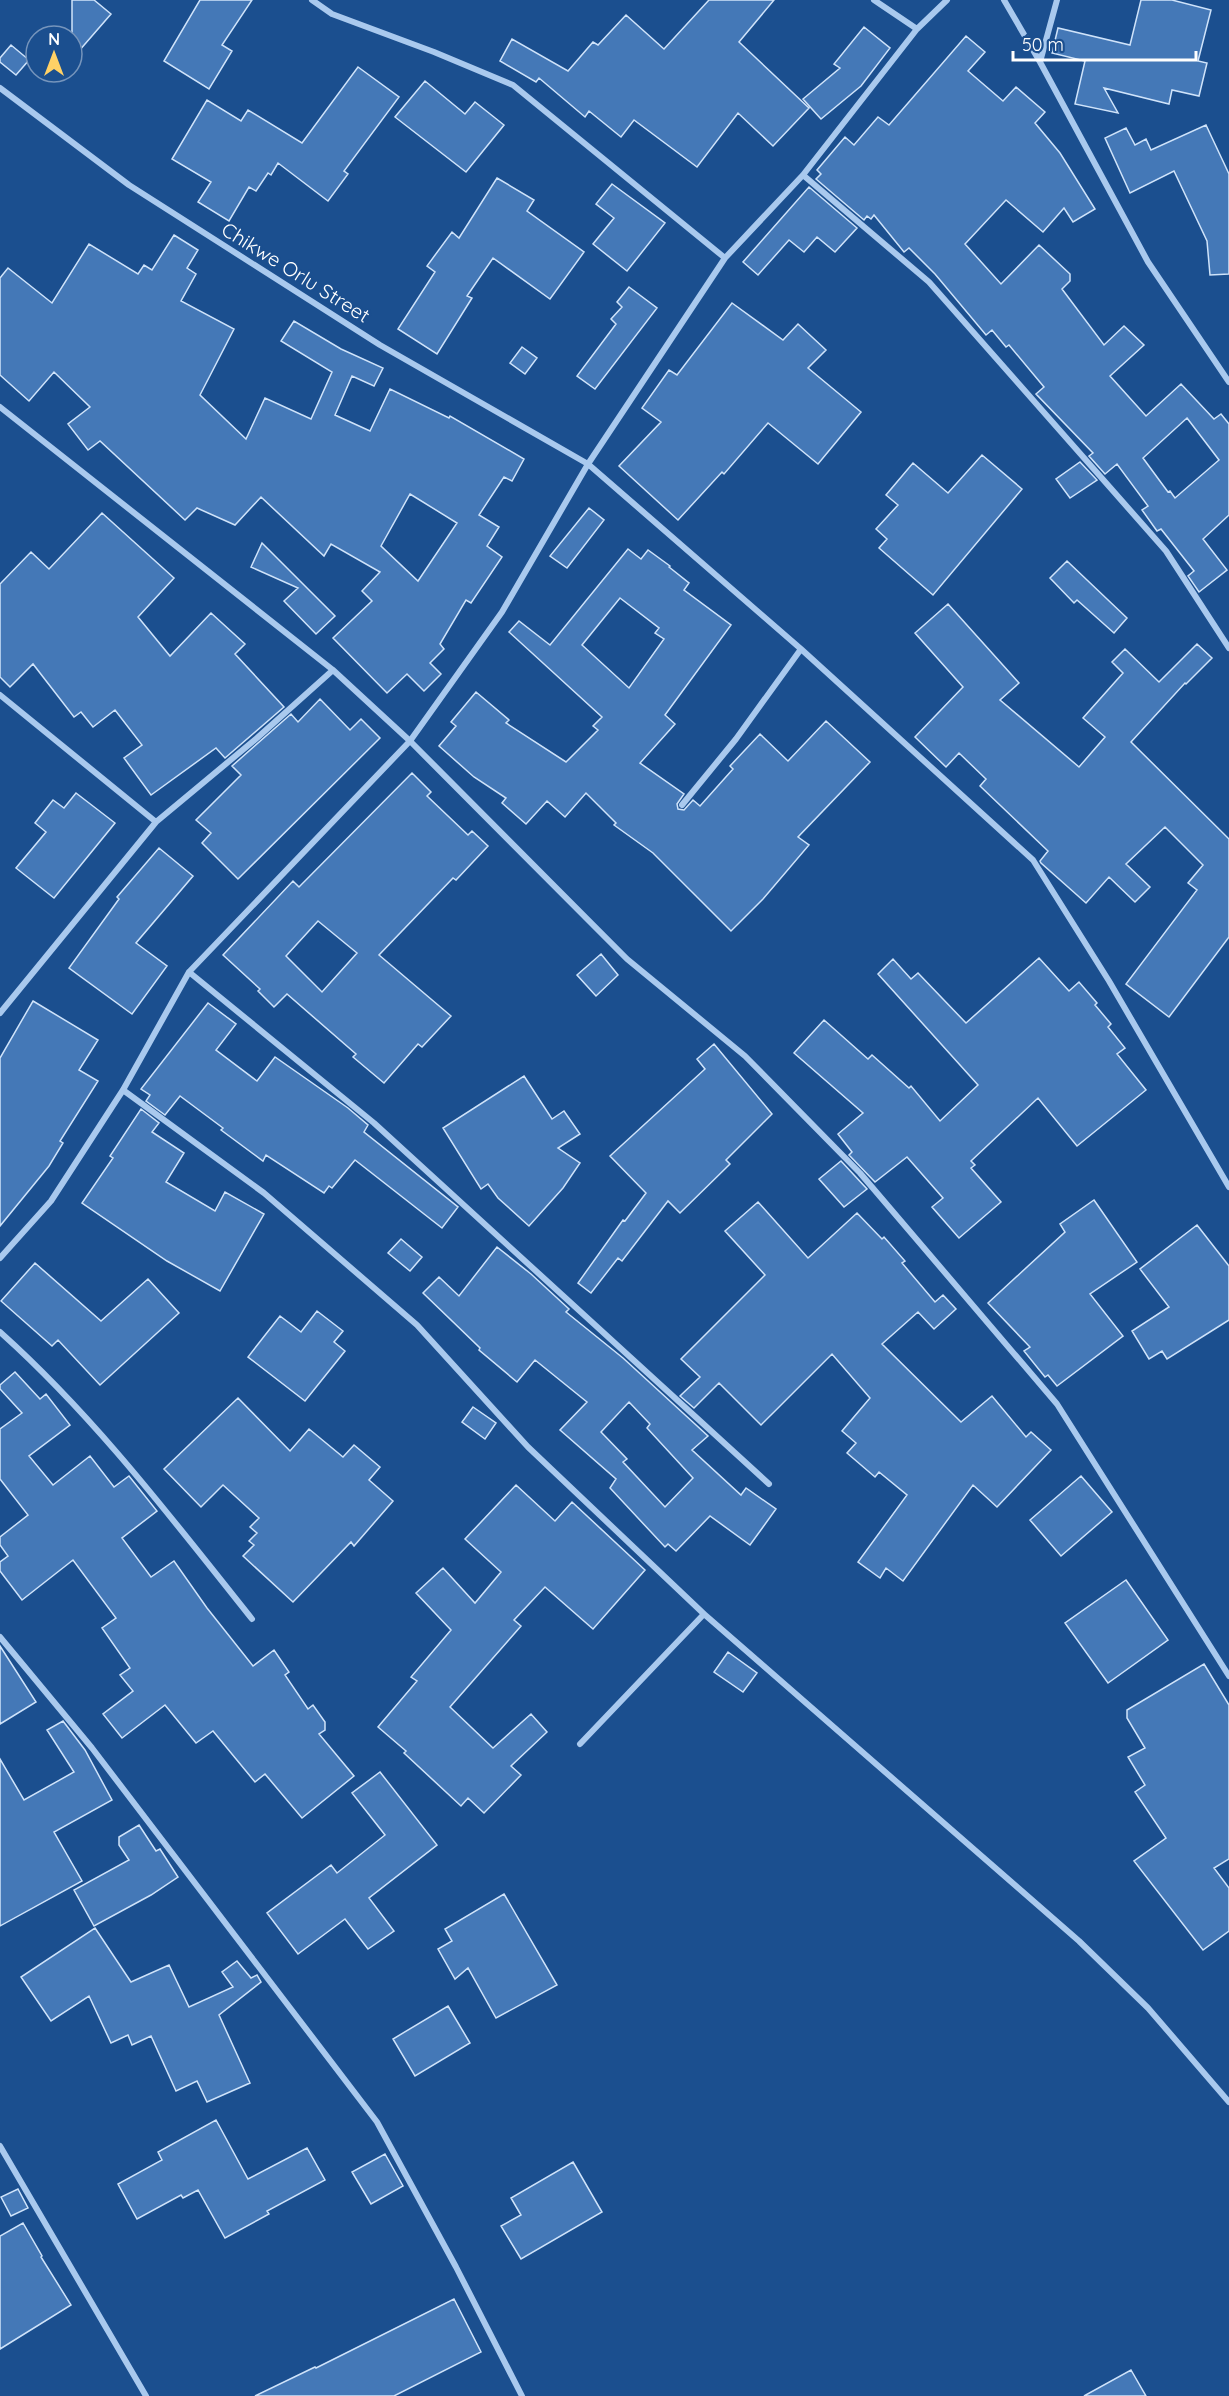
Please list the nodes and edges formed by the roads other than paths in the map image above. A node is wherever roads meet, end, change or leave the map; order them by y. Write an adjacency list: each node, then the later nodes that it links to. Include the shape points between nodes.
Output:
1 (312, 0): 10 (street, via 332,14 513,86)
2 (874, 0): 6 (street)
3 (947, 0): 6 (street)
4 (1004, 0): 7 (street)
5 (1057, 0): 7 (street)
6 (916, 29): 9 (street)
7 (1040, 62): 11 (street, via 1148,262)
8 (0, 88): 13 (street, Chikwe Orlu Street, via 129,185 380,345)
9 (803, 175): 10 (street); 14 (street, via 929,282 1166,551)
10 (725, 258): 13 (street)
11 (1229, 382)
12 (0, 407): 16 (street)
13 (588, 464): 15 (street, Chikwe Orlu Street); 18 (street, via 502,612)
14 (1229, 648)
15 (801, 650): 19 (street); 24 (street, Chikwe Orlu Street, via 1033,860)
16 (333, 670): 18 (street); 20 (street)
17 (0, 695): 20 (street)
18 (410, 741): 21 (street); 31 (street, via 627,959 745,1056 860,1173 1057,1404)
19 (682, 806)
20 (156, 822): 22 (street)
21 (189, 972): 23 (street); 27 (street, via 374,1123)
22 (0, 1013)
23 (123, 1090): 25 (street, via 51,1200); 28 (street, via 264,1193 408,1317 528,1447)
24 (1229, 1187)
25 (0, 1258)
26 (0, 1332): 29 (street, via 124,1460)
27 (768, 1484)
28 (704, 1614): 32 (street); 33 (street, via 1079,1941 1148,2008)
29 (252, 1619)
30 (0, 1637): 36 (street, via 92,1748 377,2122)
31 (1229, 1676)
32 (580, 1744)
33 (1229, 2102)
34 (0, 2146): 35 (street)
35 (146, 2396)
36 (522, 2396)

